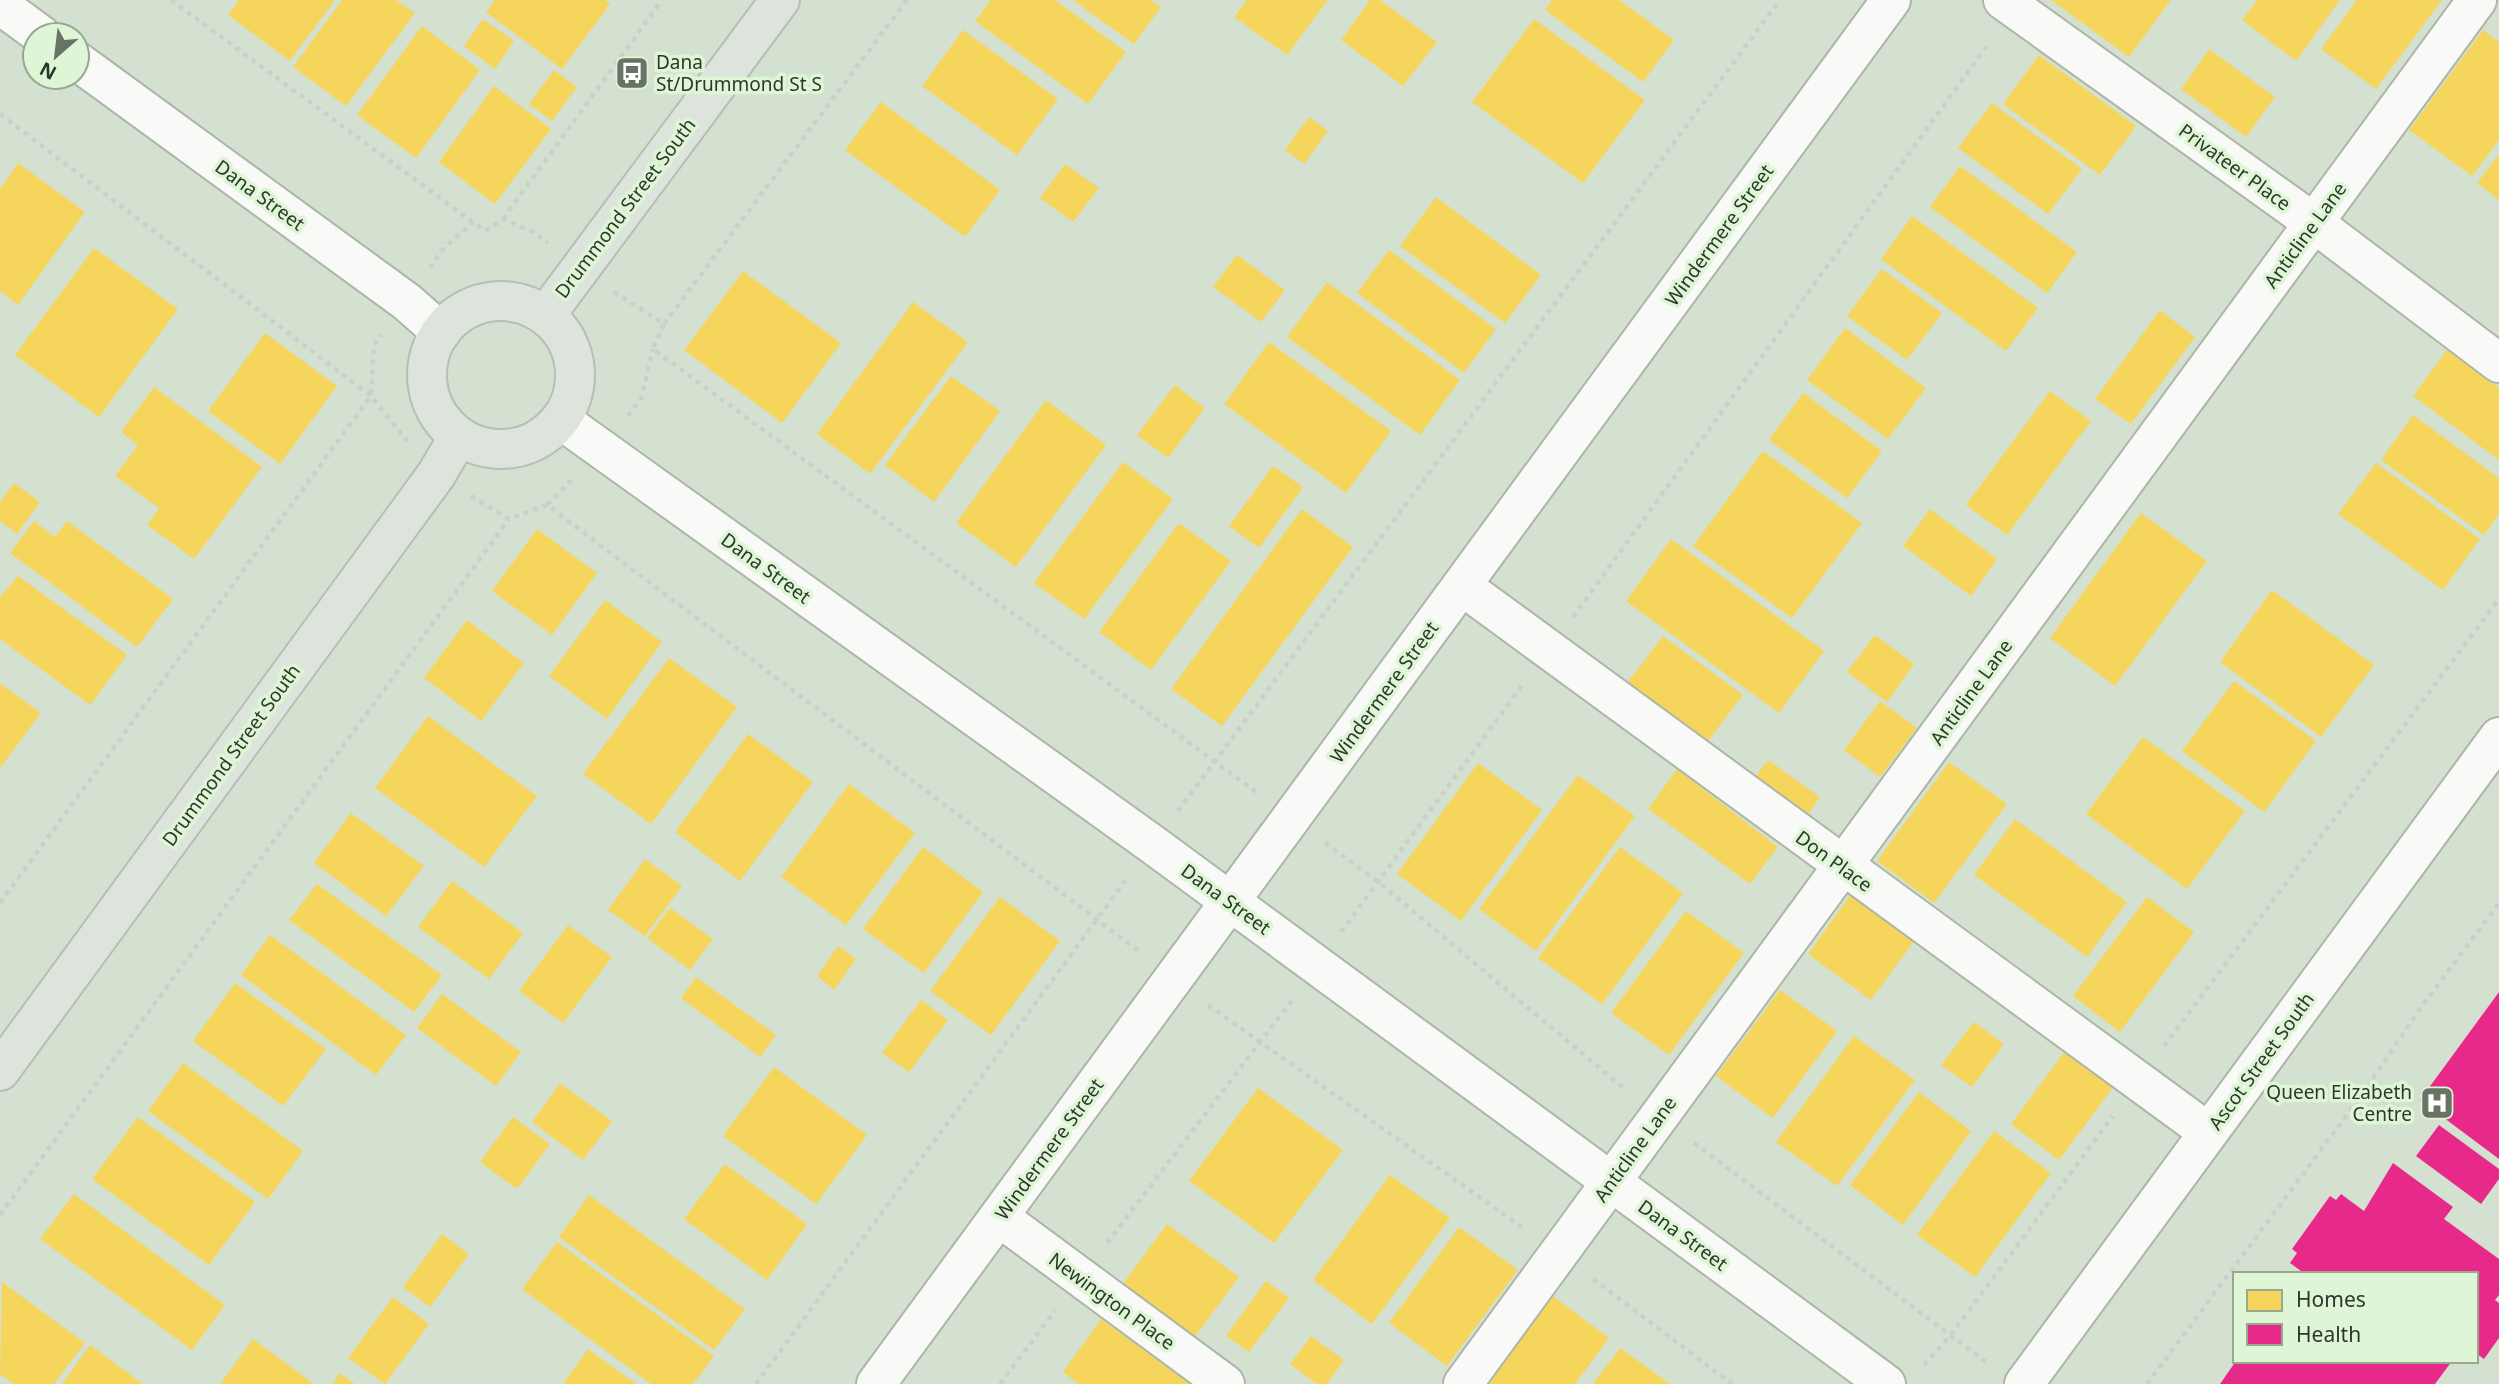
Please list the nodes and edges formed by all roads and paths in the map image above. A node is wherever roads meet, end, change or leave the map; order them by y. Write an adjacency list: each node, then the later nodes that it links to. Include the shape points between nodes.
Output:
1 (171, 0): 14 (path)
2 (662, 0): 13 (path)
3 (780, 0): 16 (main road, Drummond Street South)
4 (906, 0): 19 (path)
5 (1780, 0): 31 (path)
6 (1891, 0): 27 (street, Windermere Street)
7 (2477, 0): 15 (street, Anticline Lane)
8 (2009, 4): 15 (street, Privateer Place); 29 (path)
9 (0, 5): 10 (street)
10 (22, 21)
11 (91, 71): 17 (street, Dana Street)
12 (0, 114): 22 (path)
13 (503, 219): 14 (path, via 485,231); 16 (path, via 533,232)
14 (473, 222): 17 (path, via 441,251)
15 (2314, 223): 21 (street, Privateer Place); 34 (street, Anticline Lane)
16 (581, 268): 18 (main road, Drummond Street South); 19 (path)
17 (407, 302): 20 (street, Dana Street); 22 (path, via 374,345)
18 (545, 316): 20 (main road, via 524,305 478,304); 23 (main road, via 565,337 575,364 574,394)
19 (664, 324): 31 (path, via 653,349)
20 (441, 332): 24 (main road, via 430,352 427,376 431,399)
21 (2499, 363)
22 (371, 396): 25 (path); 37 (path)
23 (561, 420): 24 (main road, via 540,439 513,449 485,447); 33 (street, Dana Street)
24 (459, 436): 25 (main road, Drummond Street South)
25 (436, 475): 26 (path); 43 (main road, Drummond Street South)
26 (509, 519): 39 (path, via 547,505); 48 (path)
27 (1462, 586): 29 (street, Don Place); 32 (street, Windermere Street)
28 (2499, 599): 44 (path)
29 (1548, 650): 34 (street, Don Place); 35 (path)
30 (2499, 737): 46 (street, Ascot Street South)
31 (1216, 761): 32 (path); 33 (path)
32 (1293, 816): 35 (path); 36 (street, Windermere Street)
33 (1152, 844): 36 (street, Dana Street); 39 (path)
34 (1843, 867): 44 (street, Don Place); 45 (street, Anticline Lane)
35 (1377, 881): 40 (path); 45 (path)
36 (1230, 902): 40 (street, Dana Street); 41 (street, Windermere Street)
37 (0, 903)
38 (2499, 903): 62 (path)
39 (1096, 919): 41 (path); 55 (path)
40 (1317, 966): 42 (path); 47 (street, Dana Street)
41 (1174, 979): 42 (path); 49 (street, Windermere Street)
42 (1260, 1042): 50 (path); 51 (path)
43 (0, 1071)
44 (2138, 1081): 46 (street, Don Place); 52 (path)
45 (1659, 1117): 47 (street, Anticline Lane); 52 (path)
46 (2208, 1132): 54 (street, Ascot Street South)
47 (1611, 1183): 50 (street, Anticline Lane); 61 (street, Dana Street)
48 (0, 1215)
49 (999, 1217): 51 (street, Newington Place); 56 (street, Windermere Street)
50 (1558, 1253): 59 (street, Anticline Lane); 60 (path)
51 (1081, 1278): 57 (path); 58 (street, Newington Place)
52 (1951, 1335): 53 (path); 54 (path)
53 (1924, 1366)
54 (2009, 1376)
55 (756, 1384)
56 (876, 1384)
57 (1000, 1384)
58 (1225, 1384)
59 (1463, 1384)
60 (1732, 1384)
61 (1886, 1384)
62 (2147, 1384)

